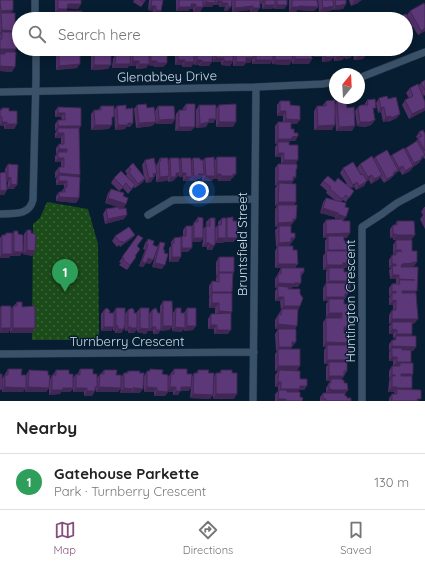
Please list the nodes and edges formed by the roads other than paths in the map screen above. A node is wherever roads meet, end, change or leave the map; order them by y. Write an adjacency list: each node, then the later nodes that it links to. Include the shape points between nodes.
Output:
1 (35, 0): 2 (street)
2 (35, 12)
3 (425, 52): 5 (street)
4 (36, 56): 8 (street)
5 (365, 76)
6 (329, 83): 7 (street, Glenabbey Drive)
7 (256, 87): 8 (street, Glenabbey Drive); 11 (street, Bruntsfield Street)
8 (36, 91): 9 (street, Glenabbey Drive); 12 (street, via 31,207 21,213)
9 (0, 92)
10 (425, 188): 17 (street, Huntington Crescent, via 362,227)
11 (254, 199): 13 (street, via 173,200); 14 (street, Bruntsfield Street)
12 (0, 214)
13 (148, 215)
14 (254, 352): 15 (street, Turnberry Crescent); 16 (street, Bruntsfield Street)
15 (0, 354)
16 (253, 401)
17 (362, 401)

